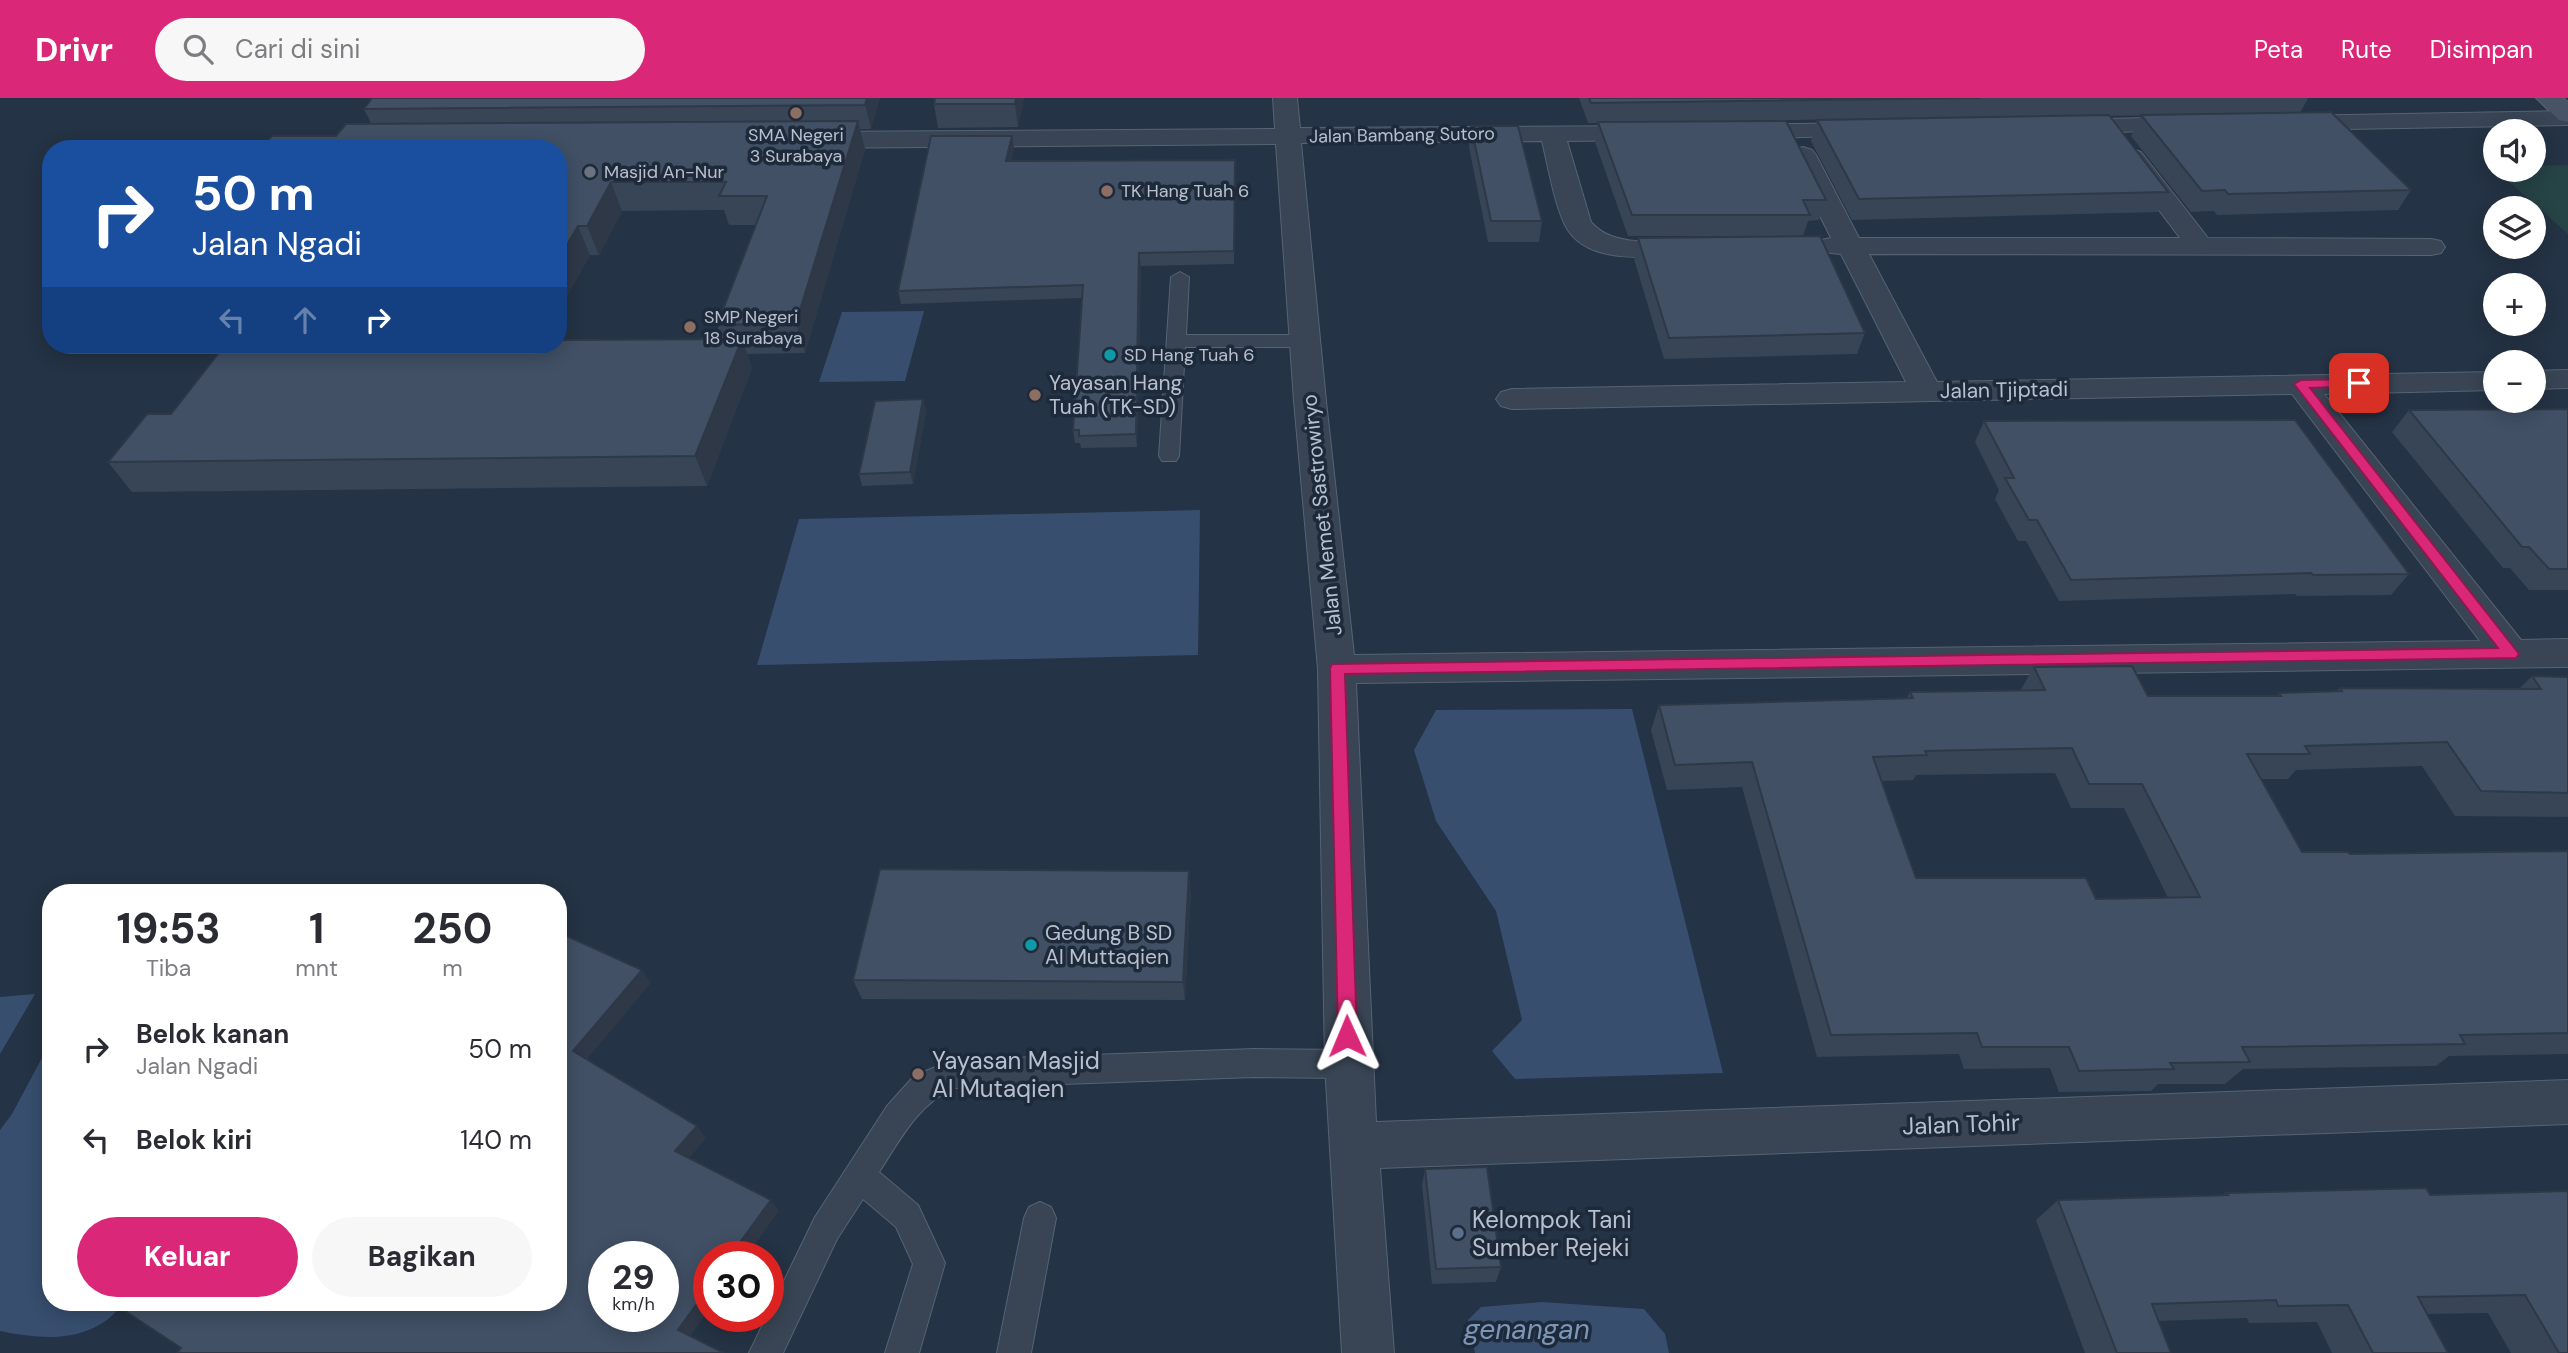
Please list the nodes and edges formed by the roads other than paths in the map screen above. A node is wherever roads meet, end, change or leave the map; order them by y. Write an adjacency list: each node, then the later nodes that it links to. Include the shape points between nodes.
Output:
1 (1284, 98): 13 (street, Jalan Memet Sastrowiryo)
2 (2547, 98): 3 (main road)
3 (2568, 116): 4 (street)
4 (2260, 123)
5 (2218, 124): 6 (street)
6 (2108, 126): 7 (street); 15 (street)
7 (2039, 127)
8 (1888, 130): 9 (street)
9 (1791, 131): 11 (street); 17 (street, via 1840,233)
10 (1672, 132): 12 (street, Jalan Bambang Sutoro)
11 (1712, 132)
12 (1552, 134): 13 (street, Jalan Bambang Sutoro); 18 (street, via 1584,235 1600,243 1633,248)
13 (1287, 137): 14 (street, Jalan Bambang Sutoro); 22 (street, Jalan Memet Sastrowiryo)
14 (789, 140)
15 (2199, 244): 17 (street); 19 (street)
16 (1810, 246): 17 (street)
17 (1851, 246): 27 (street)
18 (1715, 247)
19 (2431, 247)
20 (1180, 277): 21 (lane)
21 (1176, 341): 22 (lane); 29 (lane)
22 (1305, 341): 32 (street, Jalan Memet Sastrowiryo)
23 (2568, 379): 24 (street)
24 (2546, 380)
25 (2483, 381): 26 (street, Jalan Tjiptadi)
26 (2301, 384): 27 (street, Jalan Tjiptadi); 31 (street)
27 (1926, 391): 28 (street, Jalan Tjiptadi)
28 (1512, 399)
29 (1169, 456)
30 (2568, 653): 31 (street)
31 (2511, 654): 32 (street)
32 (1337, 668): 33 (street, Jalan Memet Sastrowiryo)
33 (1348, 1064): 35 (street, Jalan Memet Sastrowiryo); 36 (lane, via 952,1074 925,1086 898,1116)
34 (2568, 1102): 35 (street, Jalan Tohir)
35 (1354, 1146): 41 (street, Jalan Memet Sastrowiryo)
36 (859, 1175): 38 (lane, via 826,1228); 39 (lane, via 906,1216 929,1262)
37 (1040, 1218): 40 (lane)
38 (766, 1353)
39 (902, 1353)
40 (1014, 1353)
41 (1368, 1353)

